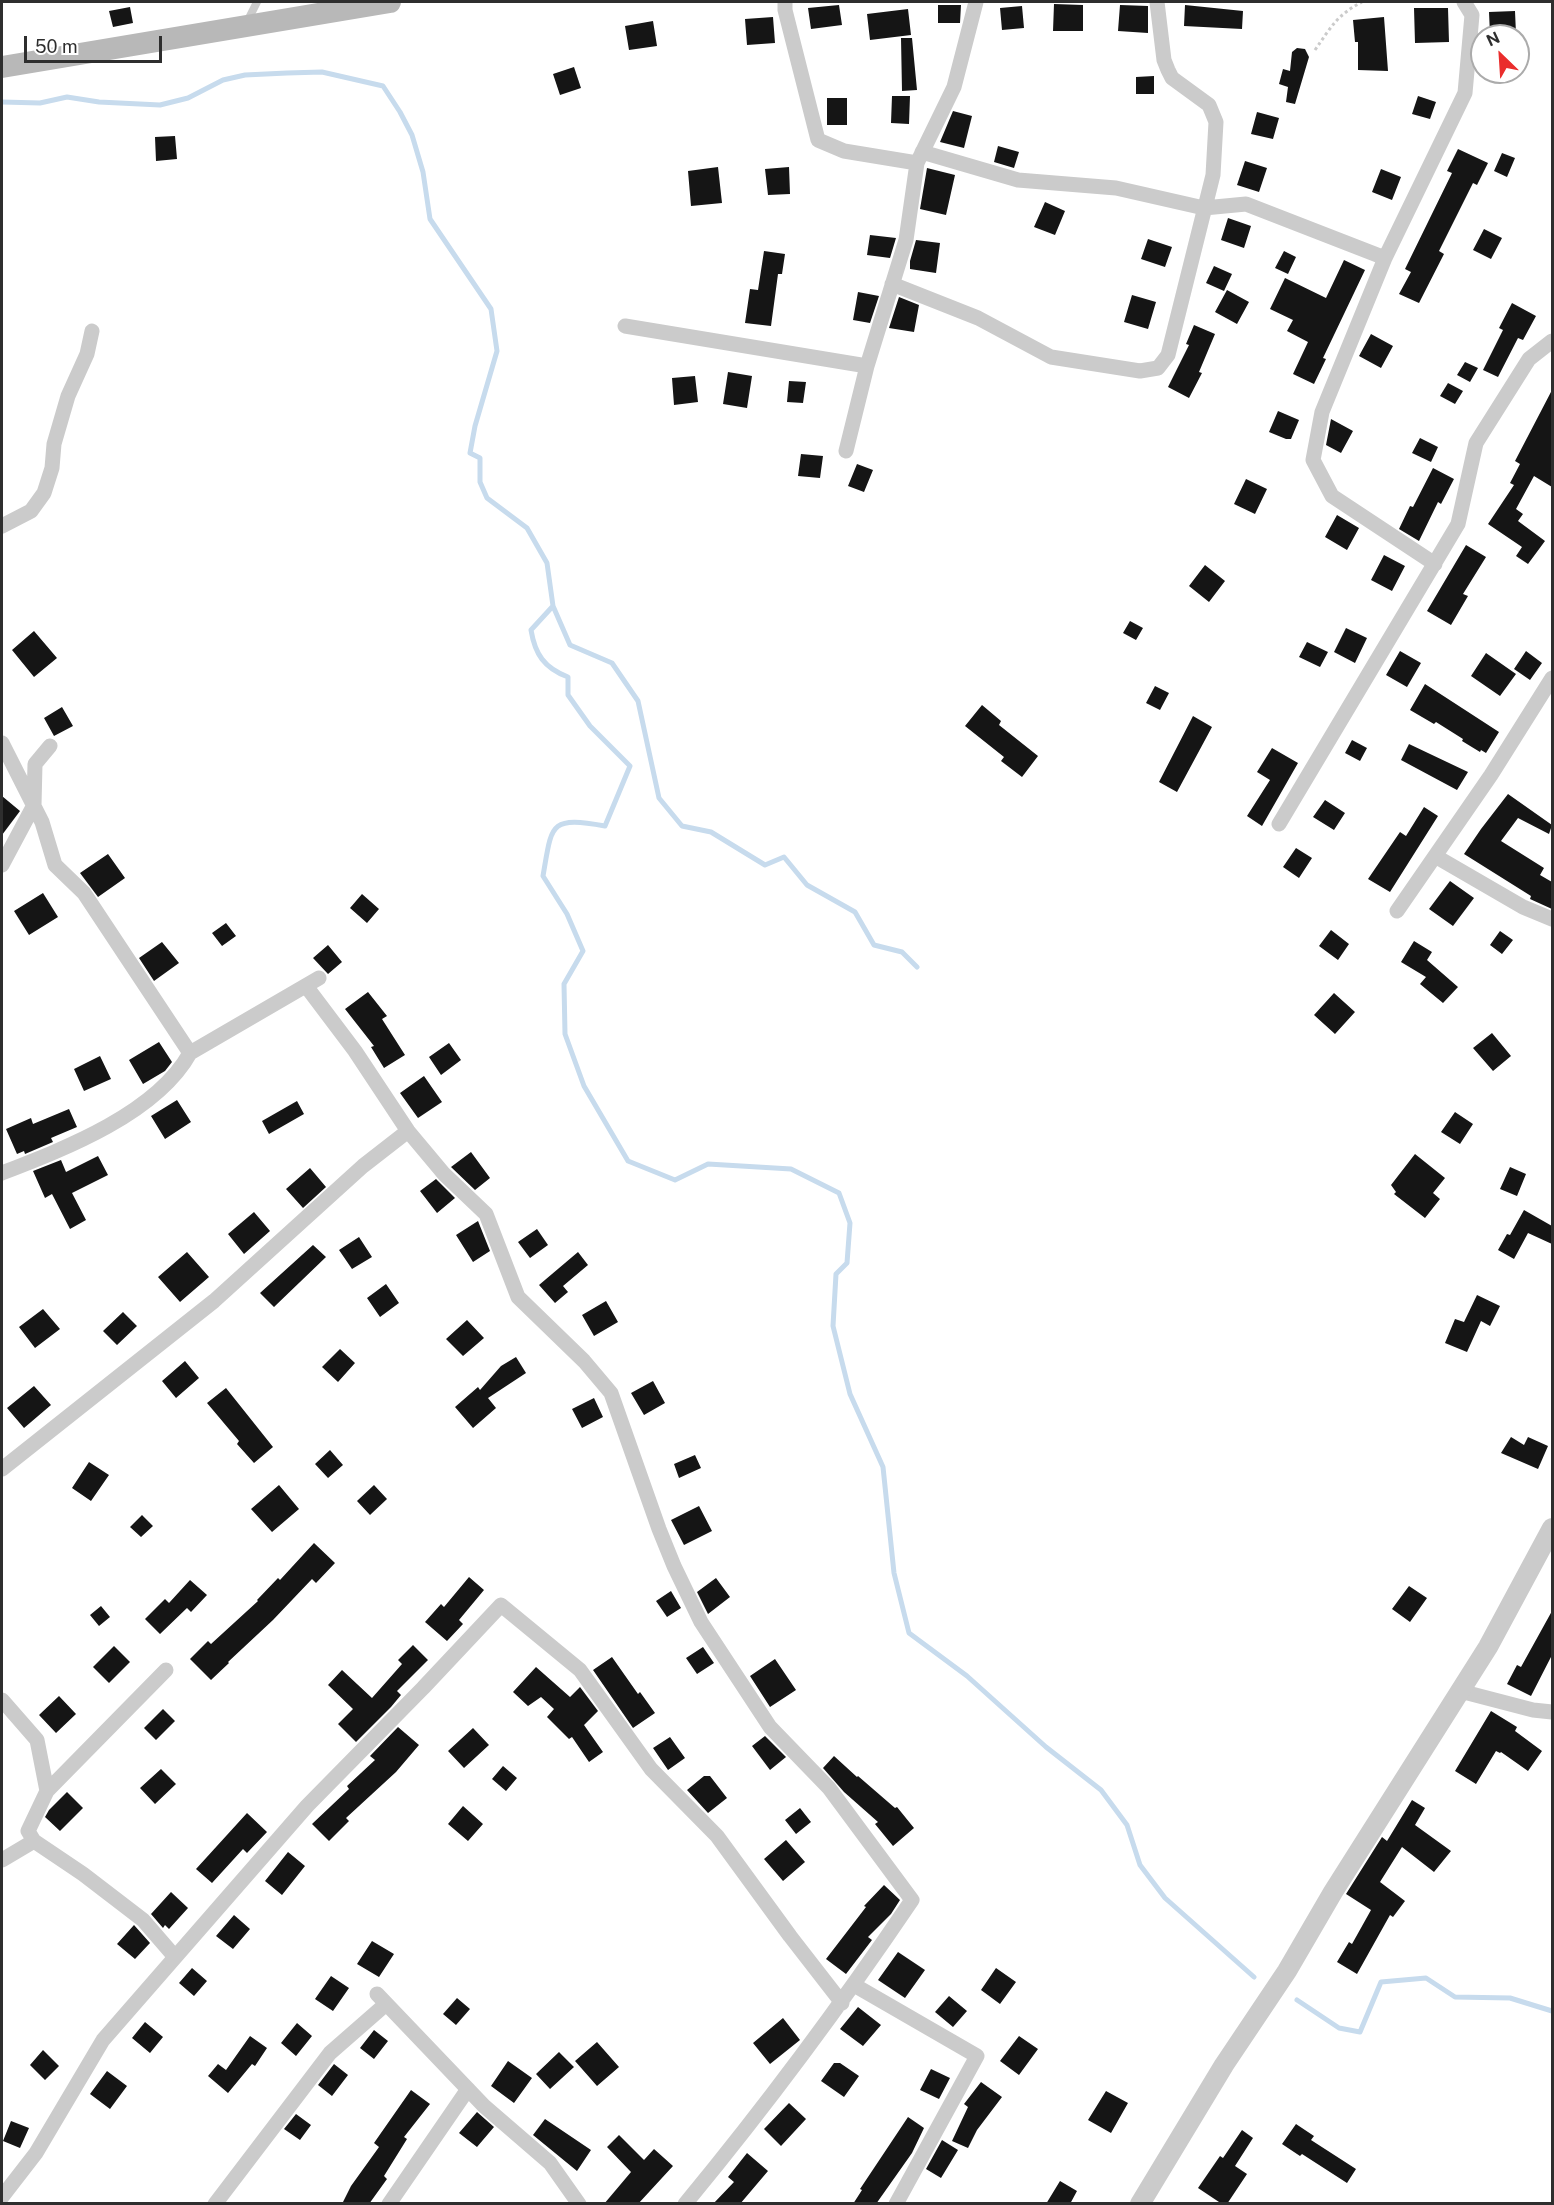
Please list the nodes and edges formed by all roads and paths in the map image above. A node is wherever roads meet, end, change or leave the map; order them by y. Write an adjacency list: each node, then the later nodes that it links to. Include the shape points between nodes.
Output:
1 (257, 2): 9 (lane)
2 (390, 2): 8 (main road)
3 (785, 2): 12 (street, via 818,140 844,151)
4 (976, 2): 12 (street, via 954,87)
5 (1157, 2): 13 (street, via 1168,70 1172,78 1209,105 1216,122 1213,175)
6 (1362, 2): 10 (path, via 1335,20)
7 (1464, 2): 14 (street, via 1472,15 1465,93)
8 (352, 5): 9 (main road)
9 (245, 27): 11 (main road)
10 (1315, 50)
11 (2, 67)
12 (919, 158): 13 (street, via 1018,180 1116,188); 15 (street, via 906,240)
13 (1204, 208): 14 (street, via 1246,204); 15 (street, via 1168,355 1158,368 1140,371 1051,357 978,318)
14 (1385, 258): 22 (street, via 1322,412 1312,460 1332,496)
15 (892, 284): 19 (street)
16 (625, 326): 19 (street)
17 (92, 331): 21 (street, via 87,354 68,396 44,493 31,511)
18 (1552, 341): 22 (street, via 1529,359 1476,443 1458,525)
19 (867, 366): 20 (street)
20 (846, 451)
21 (2, 526)
22 (1435, 564): 27 (street)
23 (1552, 678): 28 (street)
24 (2, 743): 26 (street)
25 (50, 746): 26 (street, via 35,764)
26 (34, 805): 29 (street); 32 (street, via 56,865 84,893)
27 (1279, 824)
28 (1435, 856): 30 (street); 31 (street, via 1523,907)
29 (2, 865)
30 (1397, 911)
31 (1552, 919)
32 (190, 1053): 33 (street, via 312,982); 34 (street, via 156,1095 106,1126)
33 (408, 1131): 35 (street, via 363,1166 214,1301); 45 (street, via 444,1174 486,1214 518,1297 611,1393 667,1547 700,1622 770,1727 829,1788 912,1900)
34 (2, 1173)
35 (2, 1468)
36 (1552, 1528): 38 (street)
37 (166, 1670): 41 (street)
38 (1460, 1691): 40 (street); 54 (street)
39 (2, 1700): 41 (street, via 37,1740)
40 (1552, 1712)
41 (47, 1791): 42 (street, via 28,1831)
42 (34, 1841): 43 (street); 44 (street, via 143,1920)
43 (2, 1860)
44 (175, 1957): 46 (street, via 307,1806 501,1605 580,1670 651,1769 717,1836); 48 (street, via 103,2040 36,2153)
45 (854, 1985): 46 (street); 53 (street, via 977,2056)
46 (842, 2003): 52 (street, via 746,2131)
47 (468, 2089): 49 (street, via 382,1999 330,2053); 50 (street); 51 (street, via 550,2163)
48 (2, 2196)
49 (215, 2204)
50 (389, 2204)
51 (579, 2204)
52 (685, 2204)
53 (896, 2204)
54 (1140, 2204)

